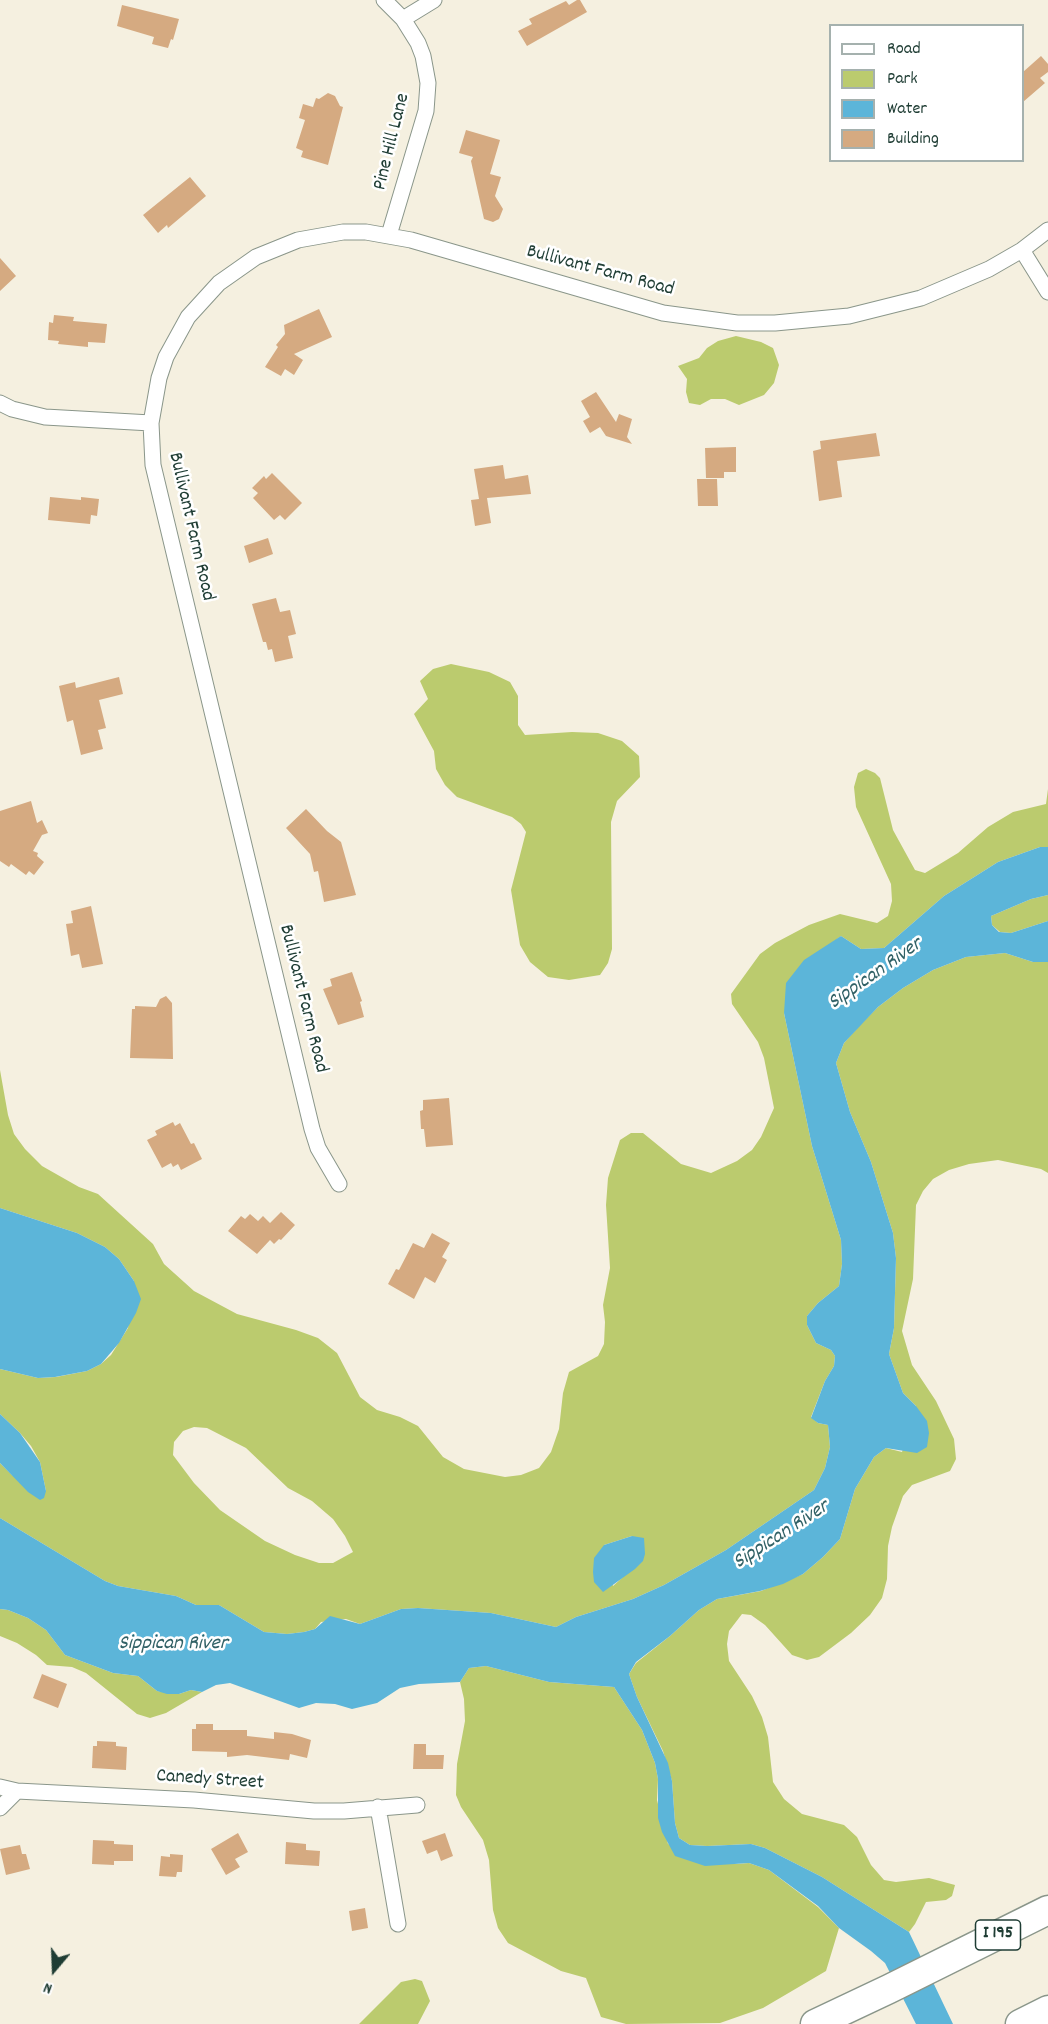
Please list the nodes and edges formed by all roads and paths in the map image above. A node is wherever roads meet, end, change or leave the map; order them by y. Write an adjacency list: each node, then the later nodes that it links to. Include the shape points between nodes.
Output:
1 (384, 0): 3 (street, Pine Hill Lane)
2 (434, 0): 3 (street)
3 (403, 19): 5 (street, Pine Hill Lane, via 423,56 428,97)
4 (1048, 230): 6 (street, Bullivant Farm Road)
5 (389, 235): 6 (street, Bullivant Farm Road, via 663,313 737,323 812,321 885,308 956,284); 9 (street, Bullivant Farm Road, via 343,232 298,240 256,257 219,283 188,317 171,346 159,378)
6 (1022, 250): 7 (street)
7 (1048, 292)
8 (0, 403): 9 (street, via 45,417)
9 (151, 423): 10 (street, Bullivant Farm Road, via 157,486 312,1130)
10 (339, 1184)
11 (0, 1787): 12 (street, Canedy Street)
12 (17, 1791): 14 (street, Canedy Street, via 314,1810); 15 (street)
13 (417, 1805): 14 (street, Canedy Street)
14 (378, 1807): 17 (street)
15 (0, 1808)
16 (1048, 1910): 19 (highway, I 195)
17 (398, 1923)
18 (1048, 2010): 20 (highway)
19 (815, 2024)
20 (1020, 2024)

